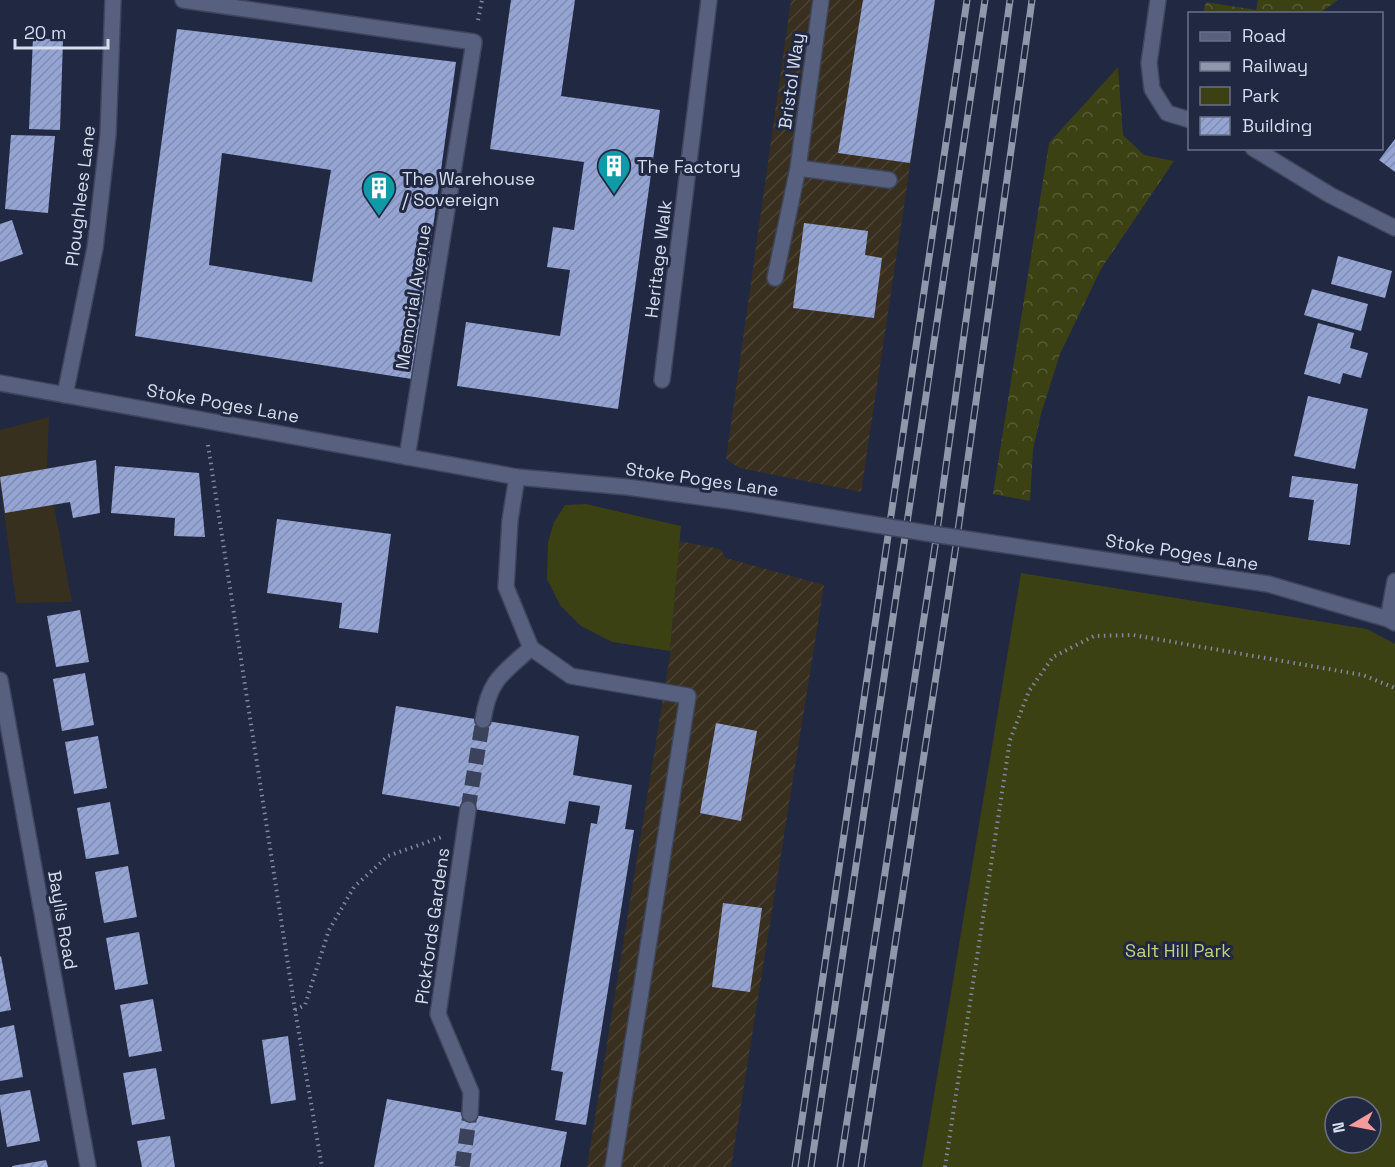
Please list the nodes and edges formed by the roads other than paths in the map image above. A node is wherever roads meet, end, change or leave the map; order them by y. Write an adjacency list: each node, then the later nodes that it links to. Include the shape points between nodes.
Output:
1 (113, 0): 14 (street, Ploughlees Lane, via 108,135 95,248)
2 (183, 0): 15 (street, Memorial Avenue, via 474,42)
3 (709, 0): 12 (street, Heritage Walk)
4 (821, 0): 8 (street, Bristol Way)
5 (1158, 0): 6 (street, via 1149,63 1152,89 1167,113)
6 (1188, 119)
7 (1256, 150): 10 (street, via 1330,195)
8 (798, 168): 9 (street); 11 (street, Bristol Way)
9 (890, 180)
10 (1395, 228)
11 (775, 278)
12 (662, 380)
13 (0, 383): 14 (street, Stoke Poges Lane)
14 (65, 395): 15 (street, Stoke Poges Lane)
15 (407, 457): 16 (street, Stoke Poges Lane)
16 (517, 477): 18 (street, Stoke Poges Lane, bridge, via 737,502 1268,584); 19 (street, via 506,587)
17 (1395, 581): 18 (street)
18 (1391, 621)
19 (531, 648): 21 (street, via 496,679); 25 (street, via 571,676 688,696)
20 (0, 680): 24 (street, Baylis Road)
21 (483, 720)
22 (468, 809): 23 (street, Pickfords Gardens, via 438,1014 471,1092)
23 (470, 1114)
24 (88, 1167)
25 (613, 1167)

